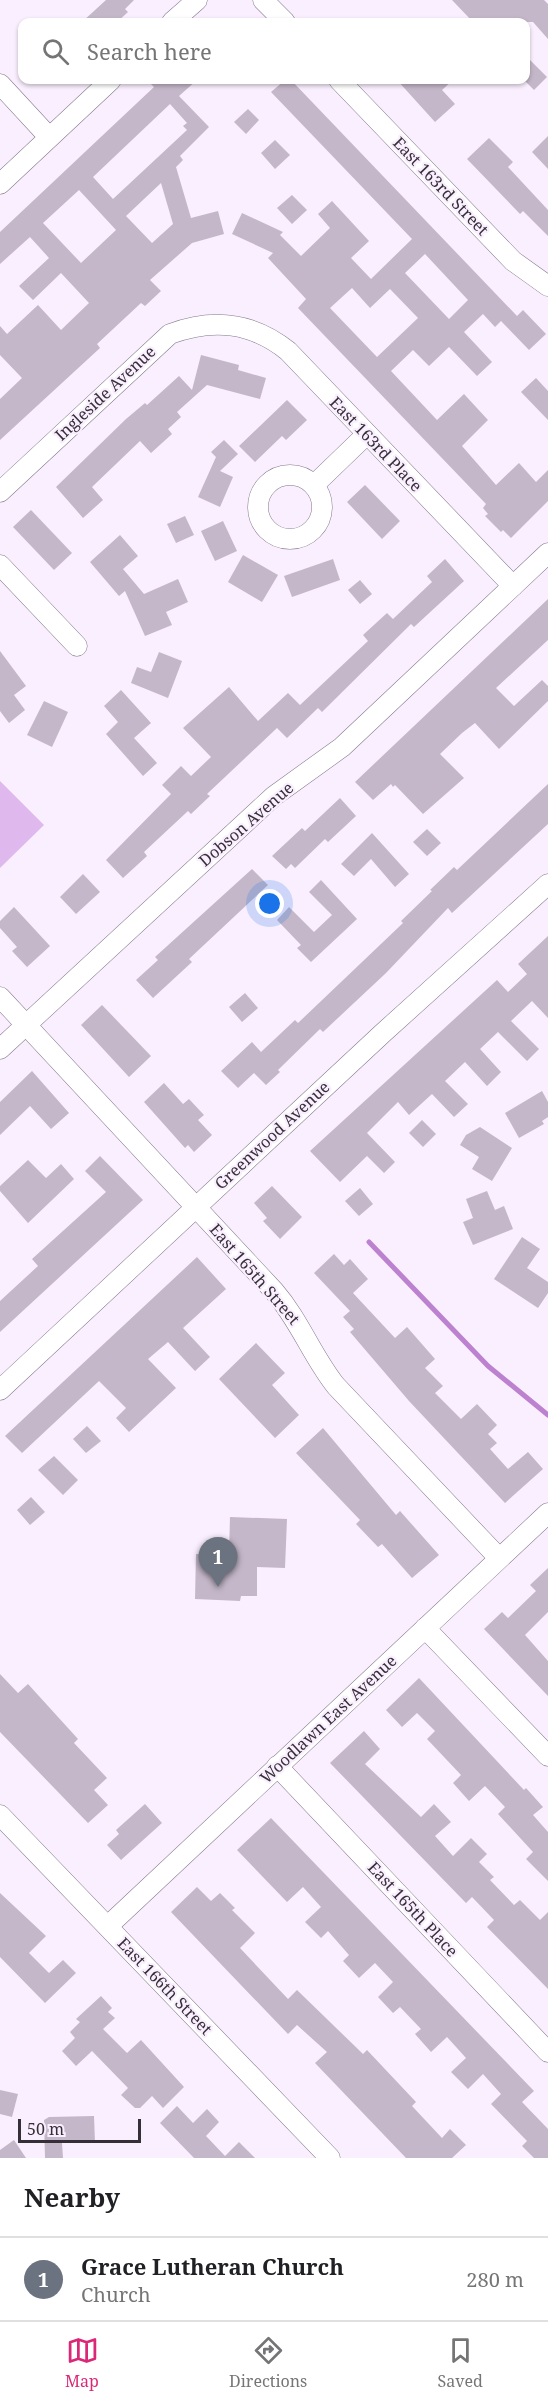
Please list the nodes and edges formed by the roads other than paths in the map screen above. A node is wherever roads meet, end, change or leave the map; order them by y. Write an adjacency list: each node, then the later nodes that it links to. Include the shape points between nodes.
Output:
1 (197, 0): 3 (street)
2 (263, 0): 4 (street)
3 (177, 18)
4 (281, 18)
5 (0, 84): 8 (street)
6 (107, 84): 8 (street)
7 (343, 84): 10 (street, East 163rd Street, via 513,261)
8 (49, 137): 9 (street)
9 (0, 184)
10 (548, 286)
11 (225, 324): 12 (street, East 163rd Place, via 254,329 272,338); 14 (street, Ingleside Avenue, via 206,324 170,334)
12 (367, 434): 13 (street); 17 (street, East 163rd Place)
13 (314, 485)
14 (0, 492)
15 (548, 553): 17 (street, Dobson Avenue)
16 (0, 565): 18 (street)
17 (513, 586): 21 (street, Dobson Avenue, via 342,747 273,796)
18 (77, 646)
19 (548, 885): 23 (street, Greenwood Avenue)
20 (0, 997): 21 (street, East 165th Street)
21 (26, 1024): 22 (street, Dobson Avenue); 23 (street, East 165th Street)
22 (0, 1049)
23 (196, 1206): 24 (street, Greenwood Avenue); 26 (street, East 165th Street, via 288,1306 336,1386)
24 (0, 1390)
25 (548, 1513): 26 (street, Woodlawn East Avenue)
26 (499, 1558): 27 (street, Woodlawn East Avenue)
27 (425, 1628): 28 (street); 29 (street, Woodlawn East Avenue)
28 (548, 1756)
29 (278, 1766): 31 (street, Woodlawn East Avenue); 32 (street, East 165th Place)
30 (0, 1815): 31 (street, East 166th Street)
31 (108, 1926): 33 (street, East 166th Street)
32 (548, 2052)
33 (330, 2158)

